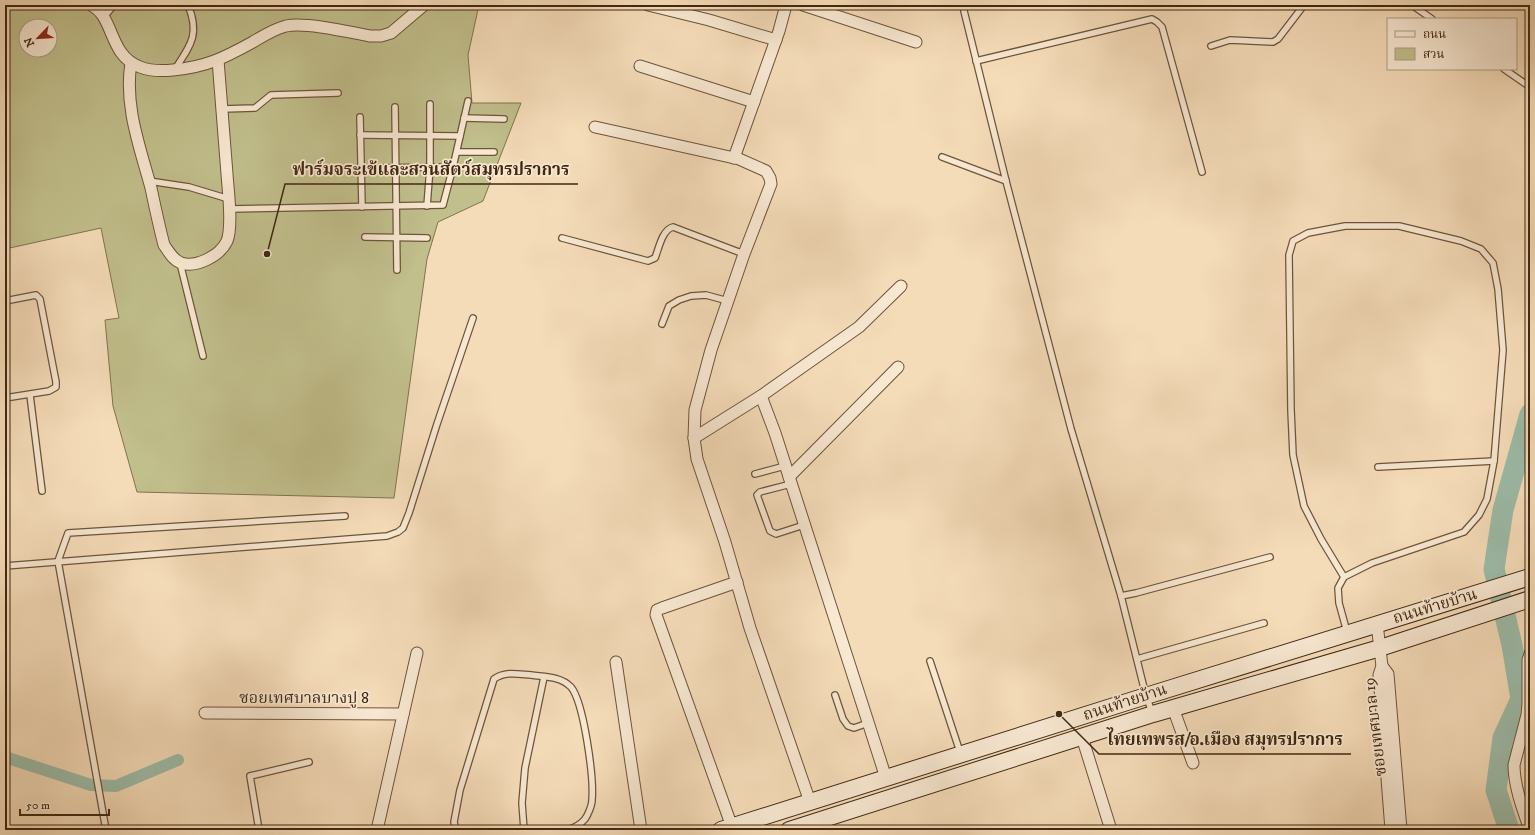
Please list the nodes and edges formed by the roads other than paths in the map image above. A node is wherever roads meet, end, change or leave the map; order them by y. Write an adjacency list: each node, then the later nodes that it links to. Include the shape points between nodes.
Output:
1 (91, 5): 11 (street)
2 (114, 5): 11 (lane)
3 (188, 5): 20 (lane, via 194,18 194,34 190,46)
4 (424, 5): 16 (street, via 391,33 381,36 302,25 286,26)
5 (648, 5): 13 (street)
6 (786, 5): 13 (street)
7 (803, 5): 14 (street)
8 (964, 5): 17 (lane)
9 (1304, 5): 15 (lane, via 1273,42 1230,40)
10 (1412, 5): 12 (lane)
11 (104, 17): 18 (street, via 120,52)
12 (1431, 18)
13 (776, 40): 25 (street)
14 (916, 42)
15 (1211, 46)
16 (218, 60): 20 (street); 28 (street)
17 (976, 61): 45 (lane, via 1152,19 1162,27); 47 (lane)
18 (131, 64): 20 (street, via 162,71); 46 (street, via 129,91 132,115)
19 (640, 66): 25 (street)
20 (175, 70)
21 (1505, 70): 22 (lane)
22 (1530, 87)
23 (338, 93): 28 (lane, via 271,95 255,108)
24 (468, 101): 30 (lane)
25 (754, 102): 40 (street)
26 (430, 104): 35 (lane)
27 (395, 107): 34 (lane)
28 (222, 109): 48 (street)
29 (360, 118): 33 (lane)
30 (464, 118): 31 (lane); 36 (lane)
31 (504, 119)
32 (595, 127): 40 (street)
33 (360, 135): 34 (lane); 43 (lane)
34 (396, 135): 35 (lane); 44 (lane)
35 (429, 136): 36 (lane); 41 (lane)
36 (460, 136): 37 (lane)
37 (456, 152): 38 (lane); 42 (lane)
38 (494, 152)
39 (942, 157): 47 (lane)
40 (734, 158): 56 (street, via 766,171 771,184)
41 (430, 167): 42 (lane); 44 (lane); 50 (lane)
42 (453, 167): 50 (lane, via 443,206)
43 (362, 168): 44 (lane); 51 (lane)
44 (396, 168): 49 (lane)
45 (1202, 172)
46 (149, 181): 48 (lane, via 189,188); 57 (street, via 164,245)
47 (1006, 182): 85 (lane, via 1071,429)
48 (229, 204): 51 (lane); 57 (street, via 230,225 227,241 221,249 208,260 197,264)
49 (397, 206): 50 (lane); 51 (lane); 53 (lane)
50 (427, 206)
51 (362, 207)
52 (365, 237): 53 (lane)
53 (397, 237): 54 (lane); 58 (lane)
54 (427, 238)
55 (562, 238): 56 (lane, via 648,261 655,258 665,232 673,227)
56 (744, 254): 61 (street)
57 (180, 263): 64 (lane)
58 (397, 270)
59 (901, 286): 67 (street, via 859,327)
60 (5, 301): 66 (lane, via 36,295 40,299 56,387 49,391)
61 (728, 301): 63 (lane, via 706,295 679,300 670,306); 69 (street, via 711,350 695,410)
62 (473, 318): 79 (lane, via 409,513 398,532 387,536)
63 (662, 324)
64 (203, 356)
65 (898, 367): 74 (street)
66 (30, 394): 68 (lane); 75 (lane)
67 (761, 396): 69 (street); 71 (street)
68 (5, 398)
69 (694, 438): 83 (street, via 697,459)
70 (1494, 461): 72 (lane); 81 (lane, via 1487,498 1479,515 1464,532 1372,563); 81 (lane, via 1503,350 1494,263 1481,249 1461,241 1399,226 1345,226 1308,233 1293,241 1289,255 1293,455 1304,506)
71 (785, 466): 73 (lane); 74 (street)
72 (1378, 467)
73 (755, 474)
74 (790, 481): 77 (street); 77 (lane, via 757,495 770,532 776,534)
75 (42, 490)
76 (345, 516): 79 (lane, via 68,533)
77 (804, 525): 105 (street)
78 (1270, 557): 85 (lane)
79 (58, 561): 80 (lane); 113 (lane)
80 (5, 566)
81 (1344, 577): 90 (lane, via 1338,588 1339,603)
82 (1529, 580): 84 (street, ถนนท้ายบ้าน, via 1509,583)
83 (737, 582): 111 (street, via 750,628); 112 (street, via 657,610 656,615)
84 (1478, 593): 87 (street); 89 (street, ถนนท้ายบ้าน)
85 (1121, 596): 94 (lane)
86 (1523, 601): 87 (street, ถนนท้ายบ้าน)
87 (1483, 614): 91 (street, ถนนท้ายบ้าน)
88 (1264, 623): 94 (lane)
89 (1377, 624): 90 (street, ถนนท้ายบ้าน); 91 (street)
90 (1348, 633): 100 (street, ถนนท้ายบ้าน)
91 (1380, 648): 97 (street); 101 (street, ถนนท้ายบ้าน)
92 (418, 653): 103 (street)
93 (1530, 654): 124 (street, via 1527,715 1514,765 1521,803)
94 (1137, 659): 100 (lane)
95 (930, 661): 107 (lane)
96 (616, 662): 119 (street)
97 (1382, 666): 122 (street, ซอยเทศบาล 19, via 1379,675); 123 (street, ซอยเทศบาล 19, via 1388,674)
98 (544, 677): 116 (lane, via 501,674 494,679 460,790 454,822); 117 (lane, via 525,768 522,803); 118 (lane, via 561,679 572,688 581,708 590,766 592,801 586,819)
99 (835, 695): 105 (lane, via 848,726 854,728)
100 (1146, 696): 104 (lane); 107 (street, ถนนท้ายบ้าน)
101 (1173, 708): 104 (street, ถนนท้ายบ้าน); 109 (street)
102 (205, 713): 103 (street, ซอยเทศบาลบางปู 8)
103 (403, 714): 115 (street)
104 (1153, 714): 106 (street, ถนนท้ายบ้าน)
105 (868, 723): 110 (street)
106 (1082, 737): 120 (street, ถนนท้ายบ้าน); 121 (street)
107 (961, 755): 110 (street, ถนนท้ายบ้าน)
108 (310, 762): 114 (lane, via 250,776)
109 (1193, 764)
110 (886, 778): 111 (street, ถนนท้ายบ้าน)
111 (810, 802): 112 (street, ถนนท้ายบ้าน)
112 (727, 828)
113 (106, 830)
114 (259, 830)
115 (377, 830)
116 (456, 830)
117 (524, 830)
118 (567, 830)
119 (641, 830)
120 (789, 830)
121 (1111, 830)
122 (1391, 830)
123 (1401, 830)
124 (1530, 830)

